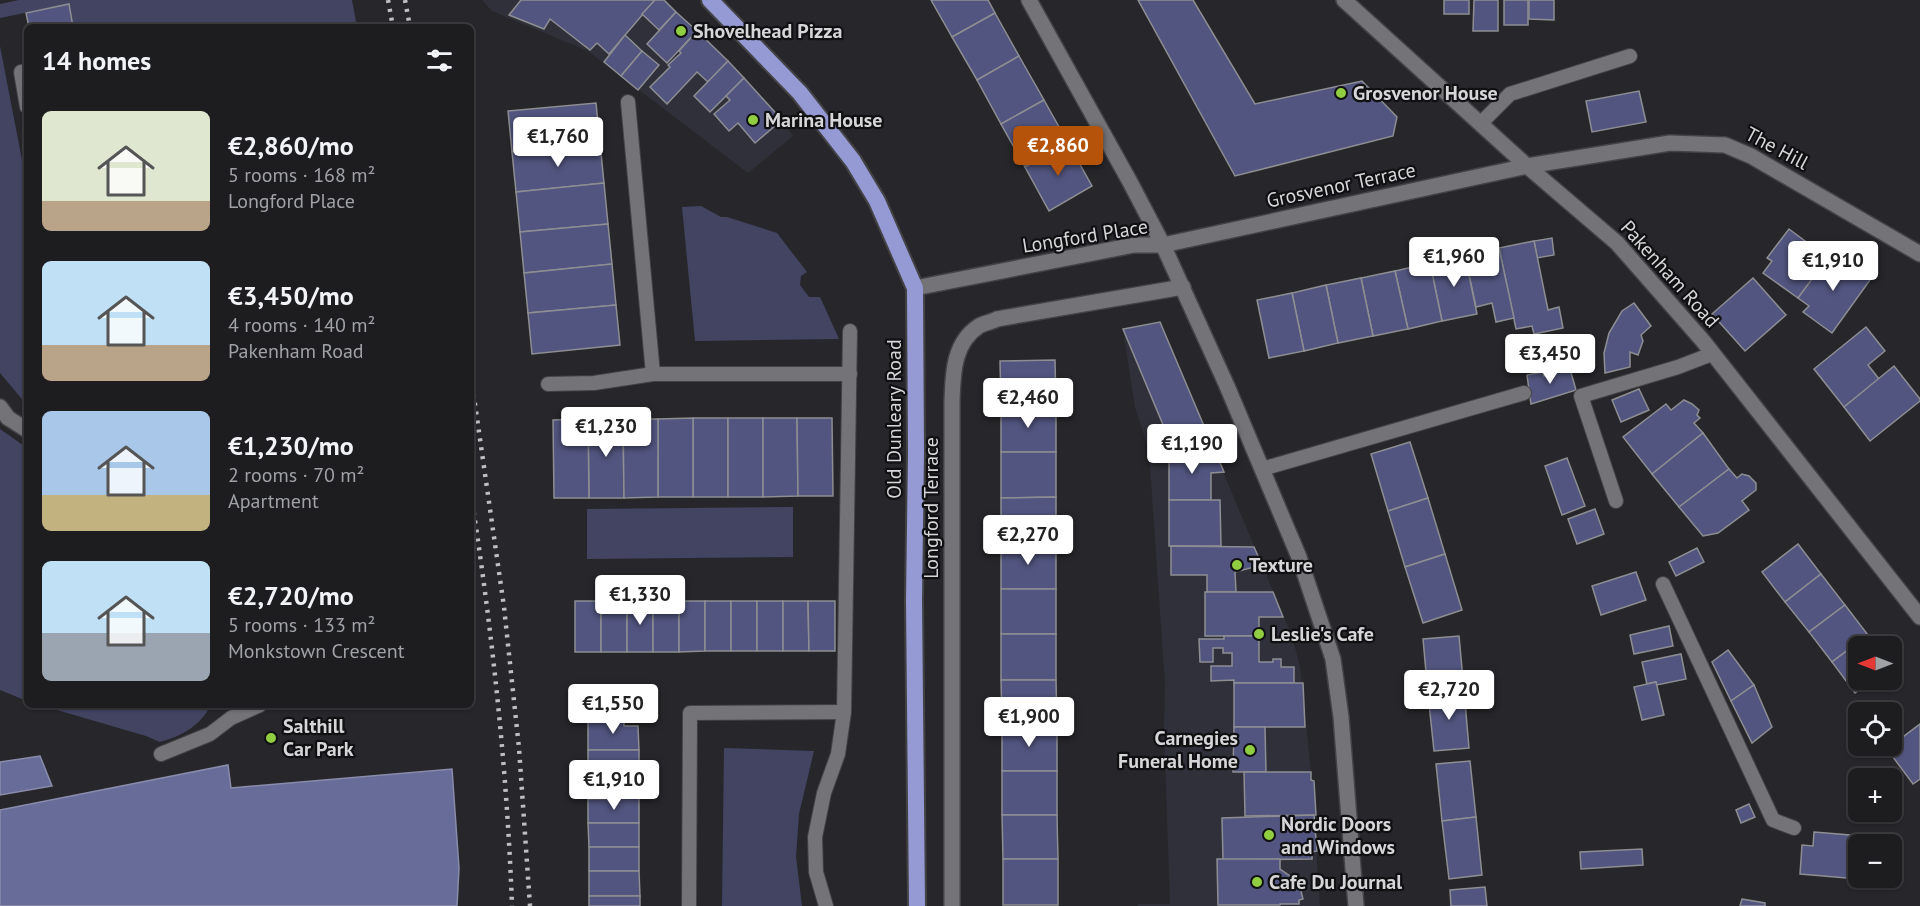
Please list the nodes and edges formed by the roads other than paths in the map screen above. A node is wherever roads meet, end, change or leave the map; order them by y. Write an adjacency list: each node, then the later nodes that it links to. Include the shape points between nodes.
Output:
1 (710, 0): 13 (highway, Old Dunleary Road, via 800,93 853,161 877,201)
2 (1029, 0): 10 (street, Longford Place)
3 (1344, 0): 8 (street, Pakenham Road)
4 (1630, 56): 8 (lane, via 1510,94)
5 (24, 71): 6 (lane)
6 (24, 89)
7 (628, 102): 16 (lane)
8 (1481, 123): 9 (street, Pakenham Road)
9 (1527, 166): 10 (street, Grosvenor Terrace); 11 (street, The Hill, via 1670,143 1725,145 1751,156); 15 (street, Pakenham Road, via 1617,243)
10 (1163, 245): 12 (street); 13 (street, Longford Place, via 1134,245)
11 (1920, 254)
12 (1183, 287): 22 (street); 33 (street, Longford Terrace, via 997,319 979,326 961,344 954,369 952,401)
13 (915, 288): 32 (highway, Old Dunleary Road)
14 (850, 331): 17 (lane)
15 (1712, 354): 23 (lane, via 1581,396); 25 (street, Pakenham Road)
16 (653, 374): 17 (lane); 18 (lane, via 594,383)
17 (850, 374): 27 (lane)
18 (548, 384)
19 (1524, 393): 22 (lane)
20 (0, 407): 21 (street)
21 (24, 428)
22 (1262, 469): 34 (street, via 1299,557 1333,659 1345,750)
23 (1616, 501)
24 (1663, 584): 29 (lane, via 1773,820)
25 (1920, 617)
26 (253, 708): 28 (lane, via 210,734)
27 (844, 712): 30 (lane, via 690,713); 31 (lane, via 838,754 824,793 815,837 816,872)
28 (161, 754)
29 (1794, 828)
30 (689, 906)
31 (826, 906)
32 (917, 906)
33 (952, 906)
34 (1356, 906)

